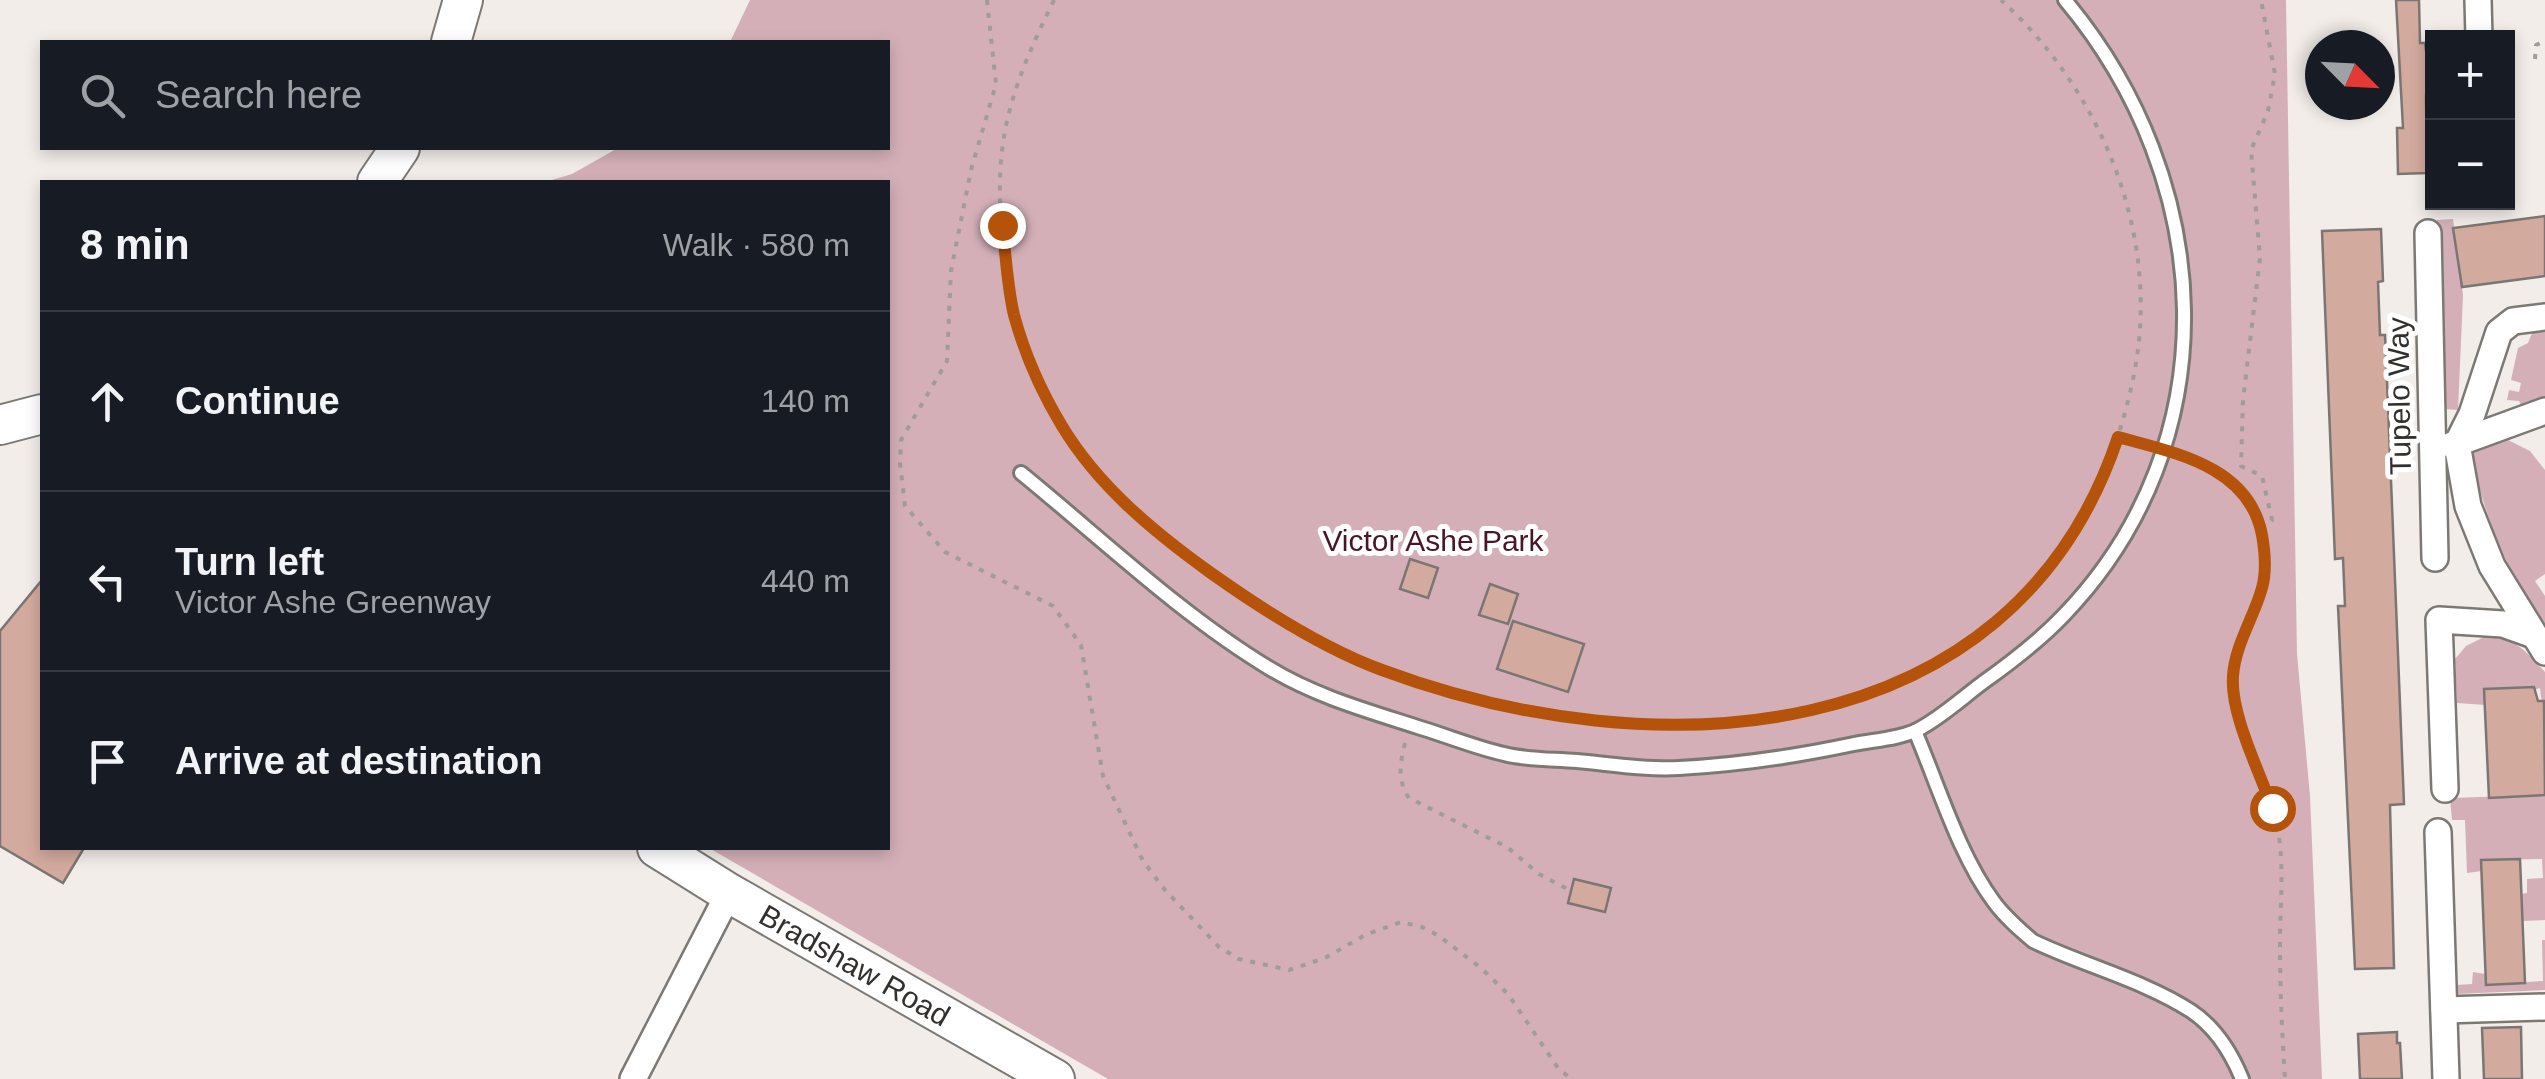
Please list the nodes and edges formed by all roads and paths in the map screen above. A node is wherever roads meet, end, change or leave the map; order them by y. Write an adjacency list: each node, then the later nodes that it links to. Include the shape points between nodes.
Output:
1 (463, 0): 9 (street)
2 (987, 0): 37 (path, via 996,84 951,271 946,362 902,440 905,506 945,552 1053,606 1081,646 1103,776 1143,861 1219,947 1239,959 1288,970 1402,922 1422,927 1508,994)
3 (1054, 0): 19 (path, via 1007,118 1002,225 1014,315 1062,427 1119,499 1176,548 1246,598 1378,669 1493,705 1632,723 1774,719 1854,701 1930,668 2018,600 2077,528)
4 (2001, 0): 19 (path, via 2078,89 2122,188 2140,315)
5 (2065, 0): 21 (lane, via 2135,102 2177,224 2182,362)
6 (2261, 0): 23 (path, via 2275,74 2250,150 2260,258 2241,466 2262,476 2272,520)
7 (2478, 0): 8 (street)
8 (2479, 30)
9 (452, 40)
10 (2545, 42): 11 (path, via 2536,45)
11 (2536, 59)
12 (399, 150): 13 (street)
13 (379, 180)
14 (2428, 234): 20 (street, Tupelo Way)
15 (2545, 317): 20 (street, via 2512,321 2500,332 2472,414)
16 (2545, 412): 20 (street)
17 (40, 415): 18 (street)
18 (0, 426)
19 (2118, 437): 21 (path)
20 (2445, 446): 24 (street, Tupelo Way); 25 (street, via 2492,566)
21 (2163, 451): 23 (path, via 2234,482); 27 (lane, via 2117,547 2066,614)
22 (1021, 473): 26 (lane, via 1208,627 1272,671)
23 (2260, 527): 39 (path, via 2263,586 2232,676 2278,836)
24 (2435, 558)
25 (2538, 643): 28 (street, via 2503,624 2438,620)
26 (1410, 724): 27 (lane, via 1506,755 1675,769); 31 (path, via 1400,774 1409,798 1508,847 1552,884)
27 (1915, 732): 38 (lane, via 1979,878 2012,923 2033,940 2191,1011 2216,1034)
28 (2445, 789)
29 (2438, 832): 34 (street)
30 (660, 850): 32 (street, Bradshaw Road)
31 (1571, 891)
32 (729, 893): 35 (street); 36 (street, Bradshaw Road)
33 (2545, 1006): 34 (street)
34 (2444, 1010): 40 (street)
35 (633, 1079)
36 (1055, 1079)
37 (1571, 1079)
38 (2242, 1079)
39 (2285, 1079)
40 (2446, 1079)

